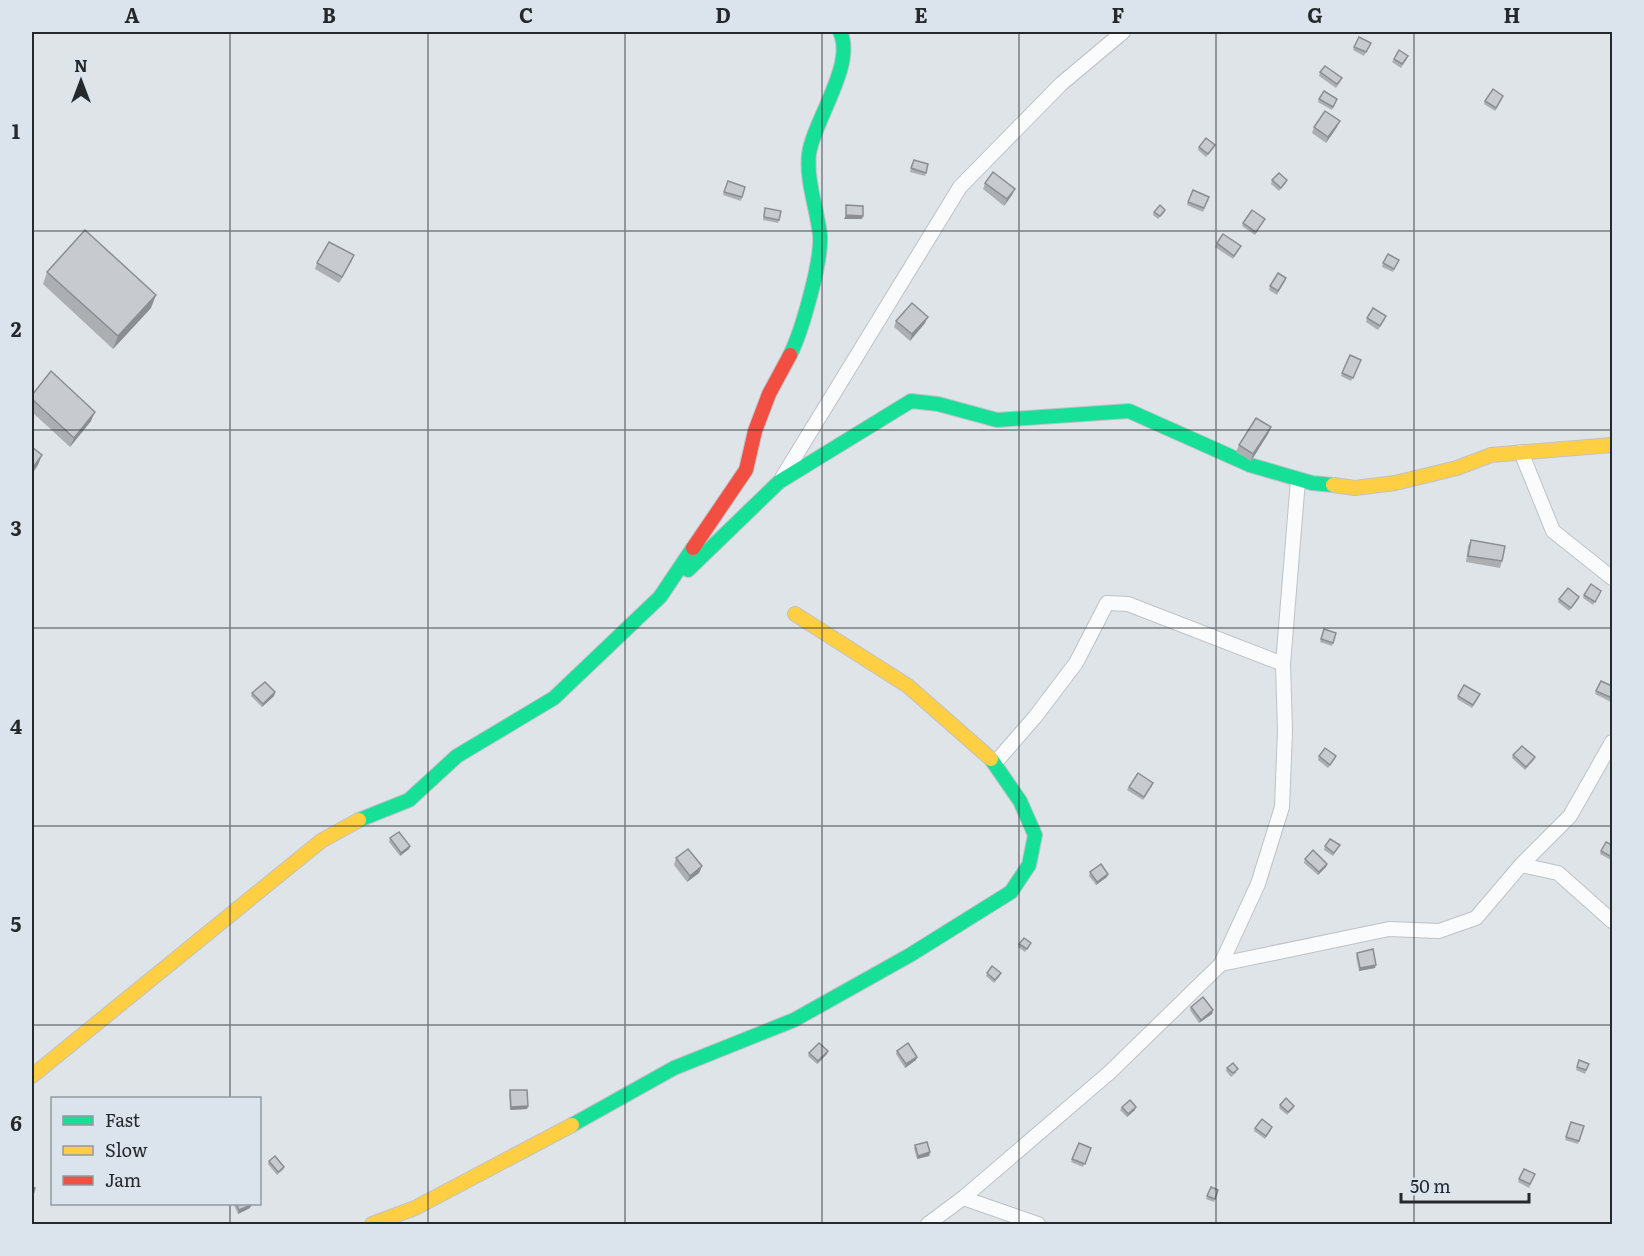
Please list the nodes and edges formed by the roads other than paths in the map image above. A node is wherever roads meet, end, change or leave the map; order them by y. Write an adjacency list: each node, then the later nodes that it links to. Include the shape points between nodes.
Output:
1 (840, 32): 8 (street, via 844,40 837,80 809,152 809,178 820,237 807,310 793,349 769,394 746,470)
2 (1123, 32): 6 (street, via 1060,84 960,187)
3 (1612, 446): 4 (street)
4 (1521, 452): 5 (street, via 1491,455 1395,483 1355,488); 7 (street, via 1553,531)
5 (1299, 480): 6 (street, via 1212,450 1129,411 997,420 911,401); 10 (street)
6 (779, 482): 8 (street)
7 (1612, 578)
8 (660, 597): 16 (street, via 554,698 458,756 409,800 363,818 321,841)
9 (795, 614): 12 (street, via 908,686)
10 (1283, 664): 12 (street, via 1128,604 1107,603 1076,663); 15 (street, via 1282,807 1258,884)
11 (1612, 742): 13 (street, via 1570,816)
12 (995, 763): 18 (street, via 1020,801 1035,835 1029,866 1011,892 794,1020 674,1068 426,1202)
13 (1521, 865): 14 (street, via 1558,873); 15 (street, via 1476,918 1438,931 1389,929)
14 (1612, 921)
15 (1221, 964): 17 (street, via 1108,1073)
16 (32, 1076)
17 (963, 1198): 19 (street); 20 (street)
18 (372, 1224)
19 (928, 1224)
20 (1038, 1224)

